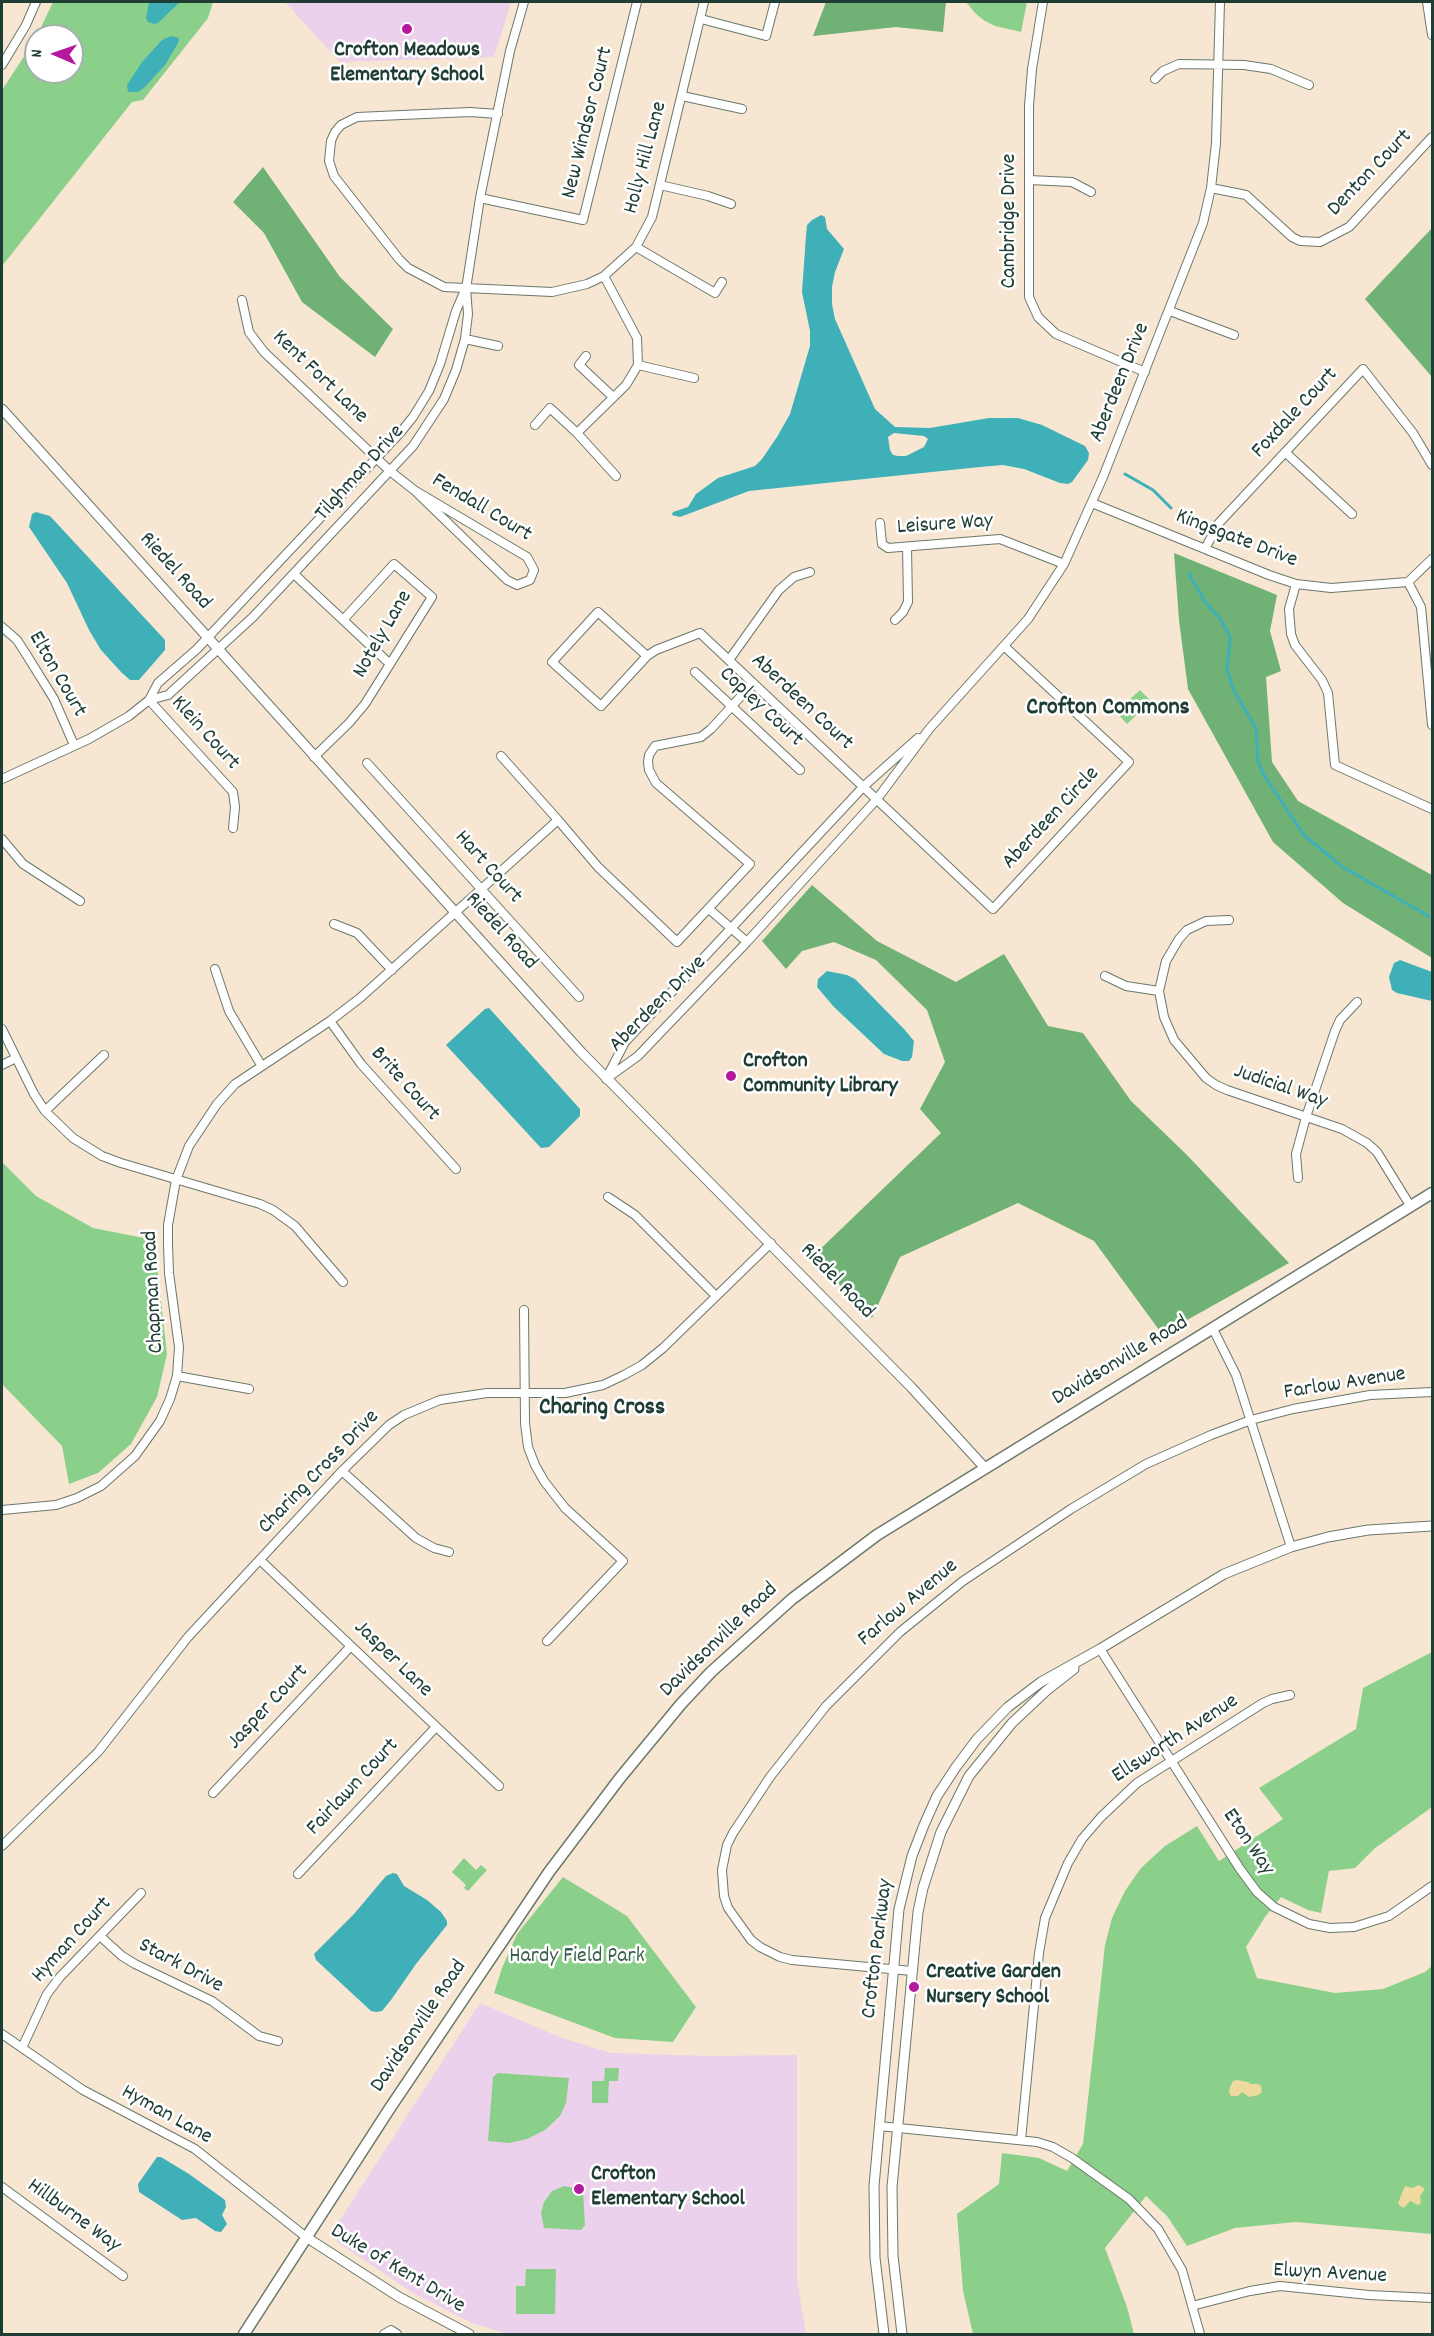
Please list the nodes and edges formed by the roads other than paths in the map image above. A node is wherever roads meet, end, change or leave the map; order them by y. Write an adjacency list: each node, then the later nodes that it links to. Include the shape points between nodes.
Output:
1 (36, 2): 12 (street)
2 (524, 2): 17 (street, Tilghman Drive)
3 (638, 2): 23 (street, New Windsor Court, via 583,220)
4 (704, 2): 9 (street, Holly Hill Lane)
5 (775, 2): 9 (street, via 766,36)
6 (1043, 2): 19 (street, Cambridge Drive, via 1030,87)
7 (1220, 2): 11 (street, Aberdeen Drive)
8 (1427, 2): 10 (street)
9 (701, 19): 15 (street, Holly Hill Lane)
10 (1432, 35)
11 (1218, 64): 13 (street, via 1179,64); 14 (street, via 1259,66); 21 (street, Aberdeen Drive)
12 (2, 65)
13 (1155, 79)
14 (1309, 85)
15 (682, 96): 16 (street); 20 (street, Holly Hill Lane)
16 (742, 109)
17 (498, 114): 23 (street, Tilghman Drive); 28 (street, Holly Hill Lane, via 357,117 341,125 331,141 329,161 334,176 399,259 444,287)
18 (1432, 136): 21 (street, Denton Court, via 1349,227 1320,242 1292,237 1246,195)
19 (1029, 180): 22 (street, via 1072,182); 36 (street, Cambridge Drive, via 1028,285 1038,317 1056,334)
20 (660, 185): 24 (street); 25 (street, Holly Hill Lane, via 652,217)
21 (1211, 188): 30 (street, Aberdeen Drive, via 1203,223)
22 (1091, 192)
23 (480, 198): 28 (street, Tilghman Drive)
24 (731, 204)
25 (636, 247): 26 (street, Holly Hill Lane); 27 (street, via 715,293)
26 (604, 276): 28 (street, Holly Hill Lane, via 552,292); 35 (street, via 637,338)
27 (722, 282)
28 (466, 289): 32 (street, Tilghman Drive); 43 (street, Tilghman Drive, via 429,391 413,417)
29 (242, 300): 43 (street, Kent Fort Lane, via 246,323 255,341)
30 (1170, 311): 31 (street); 36 (street, Aberdeen Drive)
31 (1234, 336)
32 (465, 339): 33 (street); 45 (street, Tilghman Drive, via 444,399 413,446)
33 (498, 346)
34 (586, 356): 38 (street, via 579,365)
35 (638, 365): 37 (street); 38 (street)
36 (1145, 372): 48 (street, Aberdeen Drive)
37 (694, 378)
38 (613, 397): 41 (street)
39 (2, 409): 62 (street, Riedel Road)
40 (535, 425): 41 (street, via 550,408)
41 (577, 433): 46 (street)
42 (1285, 452): 44 (street, Foxdale Court, via 1363,369 1413,433); 49 (street); 52 (street, Foxdale Court, via 1218,524)
43 (376, 458): 45 (street, Kent Fort Lane); 62 (street, Tilghman Drive)
44 (1432, 465)
45 (390, 471): 47 (street, Fendall Court); 56 (street, Tilghman Drive)
46 (615, 476)
47 (414, 490): 47 (street, Fendall Court, via 507,580 516,585 530,580 534,570 527,557)
48 (1092, 503): 52 (street, Kingsgate Drive); 54 (street, Aberdeen Drive)
49 (1352, 514)
50 (880, 523): 51 (street, Leisure Way, via 884,547)
51 (907, 547): 54 (street, Leisure Way, via 1000,539); 60 (street, via 908,602)
52 (1205, 549): 58 (street, Kingsgate Drive)
53 (1432, 559): 57 (street)
54 (1064, 564): 63 (street, Aberdeen Drive)
55 (810, 572): 66 (street, via 779,590)
56 (294, 574): 59 (street); 64 (street, Tilghman Drive)
57 (1408, 582): 58 (street, Kingsgate Drive, via 1331,588); 72 (street, via 1421,607)
58 (1296, 584): 82 (street, via 1289,609 1291,634 1328,693 1335,765)
59 (343, 620): 67 (street); 67 (street, Notely Lane, via 394,564 432,597)
60 (895, 620)
61 (2, 627): 74 (street, Elton Court, via 17,640 54,699)
62 (207, 637): 64 (street, Riedel Road); 70 (street, Tilghman Drive, via 158,683)
63 (1004, 646): 73 (street, Aberdeen Drive); 81 (street, Aberdeen Circle, via 1129,762 993,909)
64 (217, 648): 70 (street, Tilghman Drive, via 168,695); 76 (street, Riedel Road)
65 (647, 656): 65 (street, via 601,706 552,662 598,612); 66 (street, Aberdeen Court, via 700,633)
66 (729, 660): 69 (street, Aberdeen Court)
67 (390, 664): 76 (street, Notely Lane, via 349,723)
68 (695, 672): 71 (street, Copley Court)
69 (753, 683): 71 (street); 80 (street, Aberdeen Court)
70 (149, 700): 74 (street, via 129,716); 84 (street, Klein Court, via 232,792 236,807)
71 (732, 707): 78 (street, Copley Court); 88 (street, via 701,737 655,746 648,762 656,783 750,864)
72 (1432, 725)
73 (930, 728): 80 (street, Aberdeen Drive); 81 (street, Aberdeen Drive)
74 (74, 745): 79 (street)
75 (501, 756): 83 (street)
76 (314, 757): 89 (street, Riedel Road)
77 (368, 763): 86 (street, Hart Court)
78 (800, 770)
79 (2, 779)
80 (864, 786): 81 (street, Aberdeen Court); 92 (street, Aberdeen Drive)
81 (877, 799): 93 (street, Aberdeen Drive)
82 (1432, 809)
83 (558, 820): 86 (street, Chapman Road); 88 (street, via 598,867 677,942)
84 (233, 828)
85 (2, 839): 87 (street, via 23,864)
86 (482, 889): 89 (street, Chapman Road); 98 (street, Hart Court)
87 (80, 901)
88 (709, 909): 92 (street)
89 (456, 913): 95 (street, Chapman Road); 106 (street, Riedel Road)
90 (1229, 920): 97 (street, Judicial Way, via 1197,924 1179,939 1166,962)
91 (334, 924): 95 (street, via 357,933)
92 (731, 928): 93 (street); 106 (street, Aberdeen Drive, via 625,1042)
93 (747, 942): 106 (street, Aberdeen Drive, via 638,1056)
94 (215, 969): 105 (street, via 229,1011)
95 (392, 969): 100 (street, Chapman Road)
96 (1105, 976): 97 (street, via 1126,986)
97 (1159, 990): 108 (street, Judicial Way, via 1174,1040 1206,1078 1227,1090)
98 (579, 997)
99 (1357, 1002): 108 (street, via 1335,1031)
100 (330, 1021): 105 (street, Chapman Road); 109 (street, Brite Court, via 350,1051)
101 (2, 1029): 103 (street)
102 (104, 1055): 107 (street)
103 (16, 1058): 104 (street); 107 (street)
104 (2, 1065)
105 (261, 1065): 111 (street, Chapman Road, via 235,1084 217,1104 189,1146)
106 (606, 1079): 115 (street, Riedel Road)
107 (45, 1111): 111 (street, via 73,1138 102,1156)
108 (1306, 1117): 110 (street, via 1296,1154); 114 (street, Judicial Way, via 1342,1129 1377,1152)
109 (456, 1169)
110 (1298, 1178)
111 (176, 1180): 116 (street, via 276,1212 295,1226); 120 (street, Chapman Road, via 168,1243 179,1347)
112 (1432, 1193): 114 (main road, Davidsonville Road)
113 (608, 1197): 117 (street, via 635,1215)
114 (1411, 1207): 119 (main road, Davidsonville Road)
115 (771, 1243): 117 (street, Charing Cross Drive); 125 (street, Riedel Road)
116 (343, 1282)
117 (716, 1296): 123 (street, Charing Cross Drive, via 663,1348 624,1375 585,1390)
118 (525, 1310): 123 (street)
119 (1213, 1329): 124 (street, via 1231,1362); 125 (main road, Davidsonville Road)
120 (177, 1376): 121 (street); 127 (street, Chapman Road, via 160,1421 147,1441 101,1486 56,1505)
121 (249, 1389)
122 (1432, 1392): 124 (street, Farlow Avenue, via 1370,1395)
123 (524, 1394): 126 (street, Charing Cross Drive, via 461,1395 422,1406 389,1425); 132 (street, via 528,1447 544,1481 565,1508 622,1562)
124 (1251, 1420): 129 (street); 145 (street, Farlow Avenue, via 1146,1464 995,1558 940,1599 900,1632 826,1706 732,1833 722,1870 724,1896 733,1918 751,1940 770,1953 792,1960)
125 (985, 1467): 154 (main road, Davidsonville Road, via 832,1566 749,1636 681,1704 549,1872)
126 (342, 1471): 130 (street, via 417,1538); 131 (street, Charing Cross Drive)
127 (2, 1509)
128 (1432, 1526): 129 (street, Crofton Parkway, via 1368,1530)
129 (1292, 1547): 134 (street, Crofton Parkway, via 1224,1574)
130 (449, 1552)
131 (260, 1560): 133 (street, Jasper Lane); 140 (street, Charing Cross Drive, via 188,1637 98,1752)
132 (547, 1641)
133 (351, 1646): 136 (street, Jasper Lane); 139 (street, Jasper Court)
134 (1100, 1649): 137 (street, Eton Way); 145 (street, Crofton Parkway, via 1041,1682 1008,1707 977,1739 937,1796 905,1883); 146 (street, Crofton Parkway, via 1012,1723 969,1776 930,1862 918,1912)
135 (1290, 1695): 137 (street, Ellsworth Avenue, via 1263,1703)
136 (436, 1727): 138 (street, Jasper Lane); 141 (street, Fairlawn Court)
137 (1172, 1761): 142 (street, Eton Way, via 1257,1892 1290,1916 1330,1928 1354,1927 1389,1916); 152 (street, Ellsworth Avenue, via 1137,1783 1101,1816 1072,1855 1055,1890 1039,1953)
138 (499, 1786)
139 (213, 1793)
140 (2, 1846)
141 (298, 1874)
142 (1432, 1886)
143 (141, 1893): 144 (street, Hyman Court)
144 (100, 1936): 148 (street, Stark Drive, via 135,1964 212,2001 259,2036); 149 (street, Hyman Court, via 47,1994)
145 (893, 1969): 146 (street, Farlow Avenue); 150 (street, Crofton Parkway)
146 (912, 1971): 151 (street, Crofton Parkway)
147 (2, 2034): 149 (street, Hyman Lane)
148 (278, 2041)
149 (22, 2048): 154 (street, Hyman Lane, via 93,2096 195,2149)
150 (879, 2126): 151 (street); 163 (street, Crofton Parkway, via 873,2223)
151 (897, 2128): 152 (street); 158 (street, Crofton Parkway, via 892,2223)
152 (1021, 2140): 157 (street, via 1053,2147 1072,2158 1143,2211 1172,2250)
153 (2, 2187): 155 (street, Hillburne Way)
154 (306, 2237): 159 (main road, Davidsonville Road); 162 (street, Duke of Kent Drive, via 407,2302)
155 (123, 2276)
156 (1432, 2298): 157 (street, Elwyn Avenue, via 1280,2286)
157 (1192, 2306): 164 (street)
158 (902, 2333): 163 (street)
159 (244, 2334)
160 (384, 2334): 161 (street, via 391,2330)
161 (397, 2334)
162 (467, 2334)
163 (885, 2334)
164 (1200, 2334)

